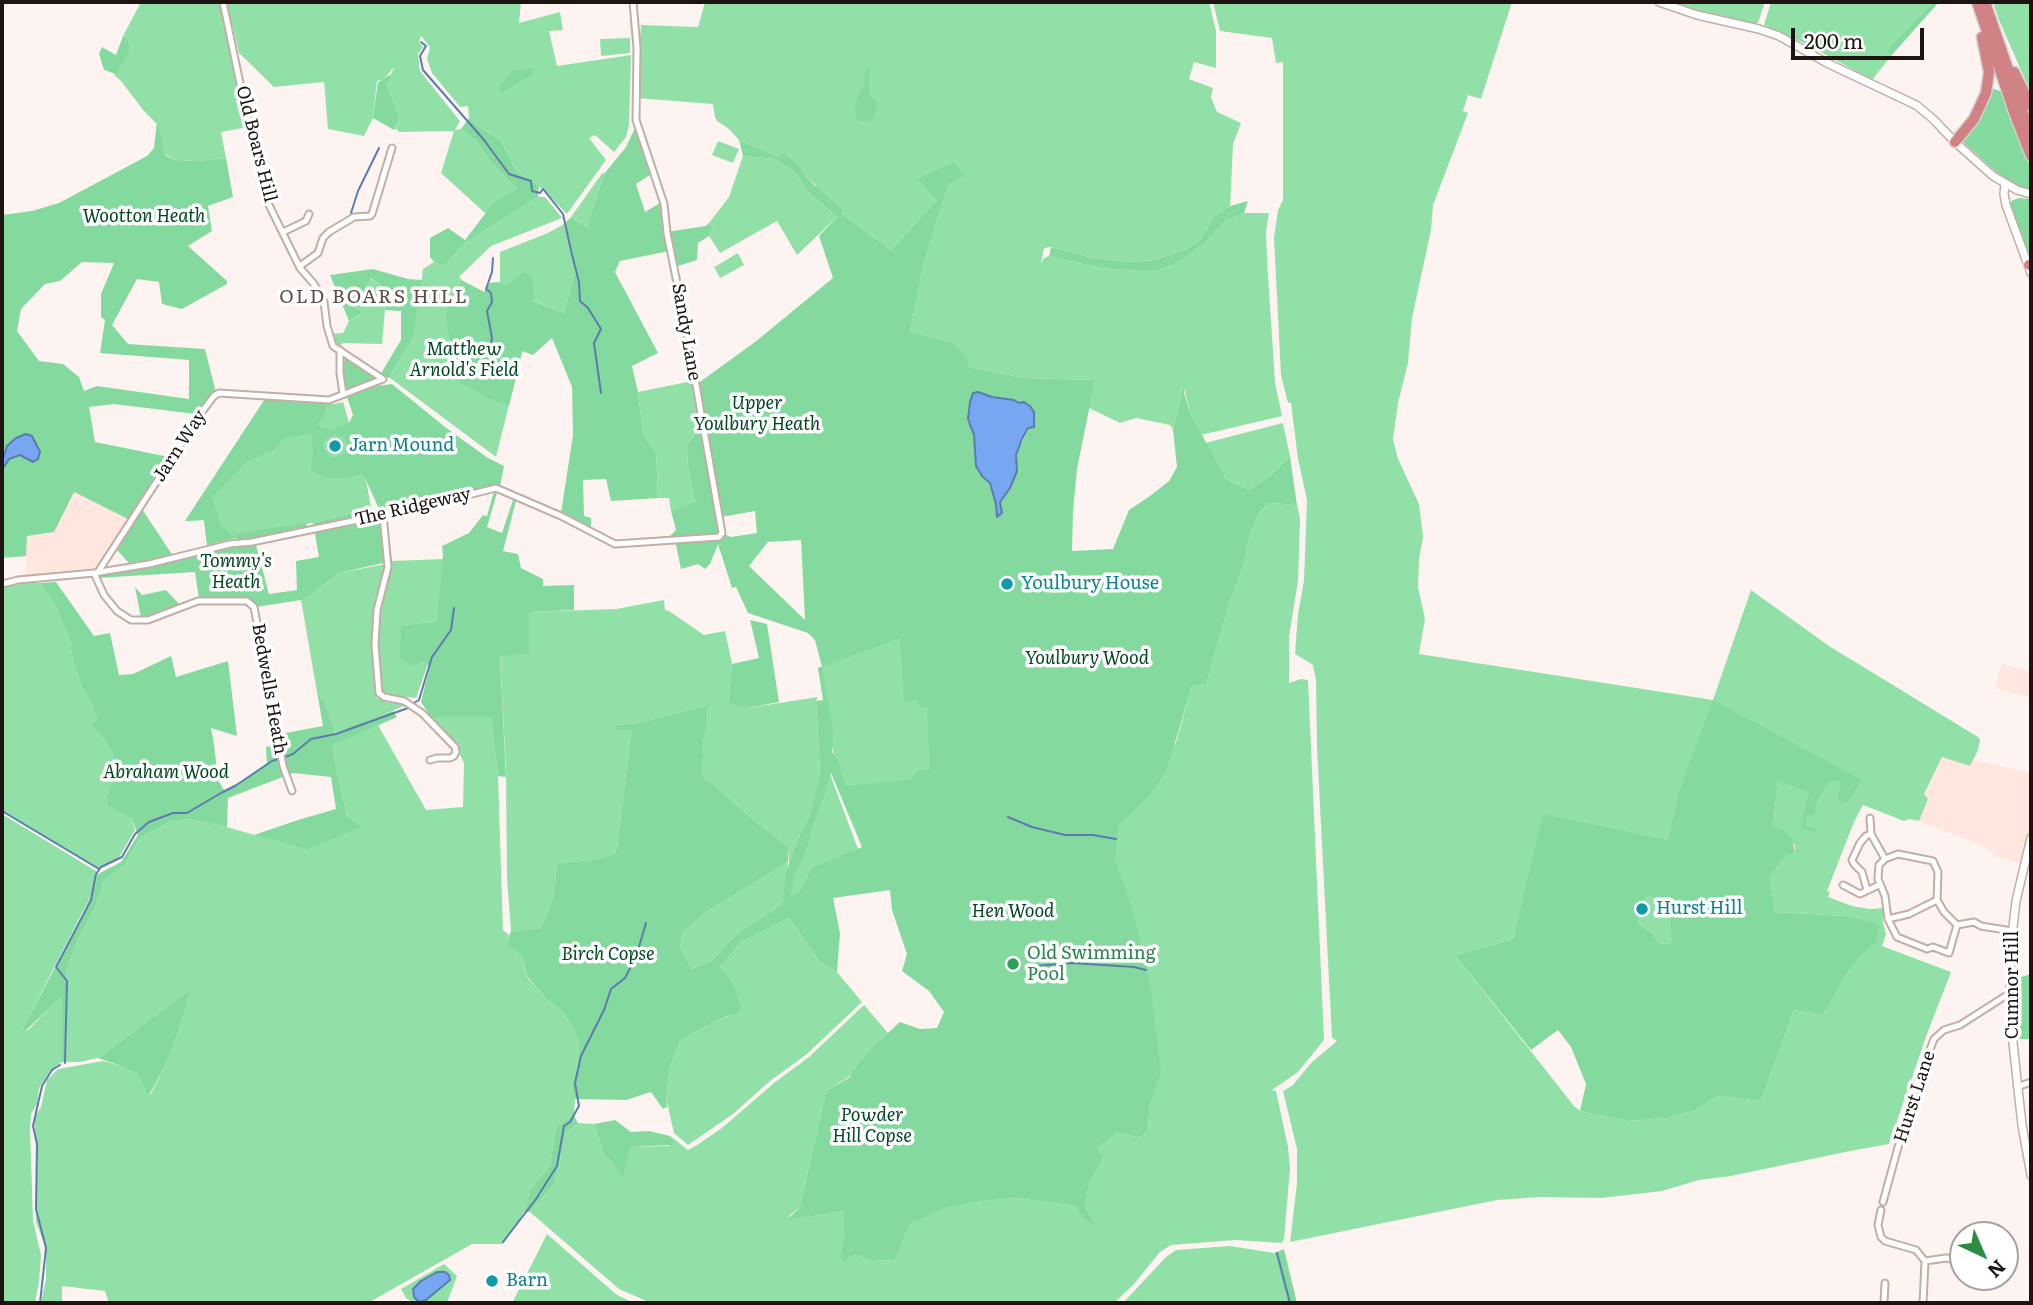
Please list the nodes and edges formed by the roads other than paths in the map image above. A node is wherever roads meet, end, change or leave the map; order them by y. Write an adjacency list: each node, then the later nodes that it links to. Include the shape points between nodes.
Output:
1 (223, 2): 15 (street, Old Boars Hill, via 256,155 266,177 267,201)
2 (633, 2): 21 (street, Sandy Lane, via 637,129 664,204 722,533)
3 (1659, 2): 9 (street, via 1779,36 1916,105)
4 (1976, 2): 9 (highway, via 1989,80 1978,113); 11 (highway)
5 (1985, 2): 6 (highway)
6 (1991, 21): 7 (highway); 8 (highway)
7 (2031, 106)
8 (2031, 136)
9 (1955, 142): 12 (street)
10 (393, 148): 16 (street, via 370,216 354,217 329,232 318,253)
11 (2031, 156)
12 (2005, 184): 13 (street); 17 (street, via 2006,205)
13 (2031, 194)
14 (309, 214): 15 (street, via 306,221)
15 (283, 232): 16 (street, Old Boars Hill)
16 (300, 266): 18 (street, Old Boars Hill, via 324,302 328,331)
17 (2030, 268)
18 (340, 351): 19 (street, Old Boars Hill); 19 (street, via 384,379)
19 (343, 394): 22 (street, Jarn Way, via 329,400 214,396)
20 (383, 515): 21 (street, The Ridgeway, via 496,488 615,544); 22 (street, The Ridgeway); 24 (street, via 387,568 377,610 379,693 422,713 455,747 454,756)
21 (719, 537)
22 (96, 573): 23 (street, The Ridgeway); 25 (street, Bedwells Heath, via 104,595 131,620 148,620 198,601 247,601 254,607 282,766)
23 (2, 584)
24 (430, 760)
25 (292, 791)
26 (1870, 818): 27 (street)
27 (1871, 834): 29 (street); 32 (street, via 1860,843 1852,860 1862,872)
28 (2031, 838): 36 (street, Cumnor Hill)
29 (1885, 859): 30 (street, via 1878,872); 33 (street, via 1904,854 1933,861 1938,872)
30 (1879, 885): 32 (street); 34 (street)
31 (1843, 886): 32 (street, via 1860,894)
32 (1867, 890)
33 (1937, 900): 34 (street, via 1909,914); 35 (street)
34 (1888, 916): 35 (street, via 1897,937 1949,953)
35 (1957, 925): 36 (street, via 1974,922)
36 (2012, 931): 37 (street, Cumnor Hill)
37 (2010, 995): 39 (street, Cumnor Hill); 41 (street, Hurst Lane, via 1934,1039 1911,1100)
38 (2031, 1082): 39 (street)
39 (2017, 1087): 40 (street, Cumnor Hill)
40 (2031, 1175)
41 (1883, 1202)
42 (1881, 1210): 44 (street, via 1881,1237 1916,1250)
43 (1949, 1259): 44 (street)
44 (1925, 1261): 47 (street)
45 (1885, 1283): 46 (street)
46 (1884, 1303)
47 (1923, 1303)

